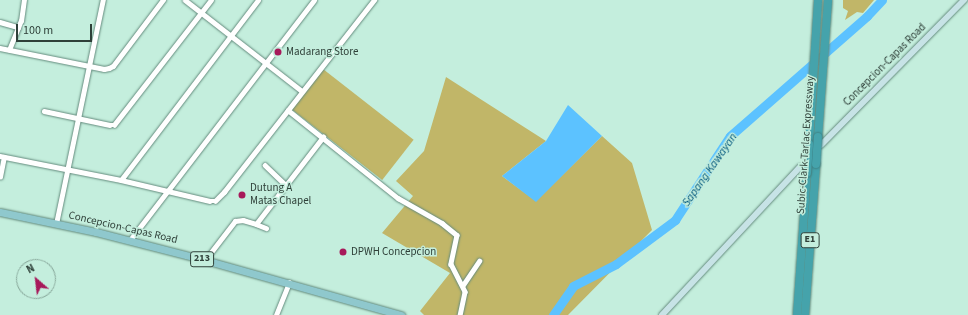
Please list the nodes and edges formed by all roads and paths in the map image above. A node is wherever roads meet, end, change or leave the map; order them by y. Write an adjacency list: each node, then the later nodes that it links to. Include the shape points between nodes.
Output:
1 (24, 0): 14 (street, via 23,14)
2 (103, 0): 19 (street)
3 (163, 0): 19 (street, via 113,66 104,69)
4 (185, 0): 12 (street)
5 (211, 0): 12 (street)
6 (258, 0): 15 (street)
7 (314, 0): 18 (street)
8 (374, 0): 20 (street)
9 (818, 0): 47 (highway, Subic-Clark-Tarlac Expressway / E1, bridge)
10 (828, 0): 48 (highway, Subic-Clark-Tarlac Expressway / E1, bridge)
11 (964, 0): 25 (main road, Concepcion-Capas Road)
12 (201, 13): 15 (street); 23 (street, via 114,124)
13 (0, 22): 14 (street)
14 (18, 27): 17 (street)
15 (231, 36): 18 (street); 31 (street)
16 (0, 48): 17 (street)
17 (9, 50): 19 (street)
18 (267, 63): 20 (street); 33 (street)
19 (88, 66): 23 (street)
20 (302, 91): 21 (street)
21 (288, 110): 24 (street); 33 (street, via 215,201)
22 (44, 111): 23 (street)
23 (79, 118): 29 (street)
24 (323, 138): 32 (street); 42 (street, via 398,198 455,232 458,239 451,264)
25 (821, 145)
26 (2, 156): 29 (street); 30 (street)
27 (265, 165): 32 (street)
28 (800, 167): 46 (main road)
29 (67, 170): 31 (street); 35 (street)
30 (0, 177)
31 (121, 180): 33 (street)
32 (286, 185): 36 (street)
33 (168, 192): 38 (street)
34 (0, 212): 35 (main road, Concepcion-Capas Road / 213)
35 (56, 224): 38 (main road, Concepcion-Capas Road / 213)
36 (256, 224): 37 (street); 39 (street, via 243,220 236,221)
37 (266, 228)
38 (130, 240): 39 (main road, Concepcion-Capas Road / 213)
39 (205, 260): 41 (main road, Concepcion-Capas Road / 213)
40 (479, 261): 42 (street)
41 (289, 283): 43 (street); 44 (main road, Concepcion-Capas Road / 213)
42 (463, 286): 45 (street, via 465,299)
43 (276, 315)
44 (401, 315)
45 (460, 315)
46 (662, 315)
47 (797, 315)
48 (805, 315)

